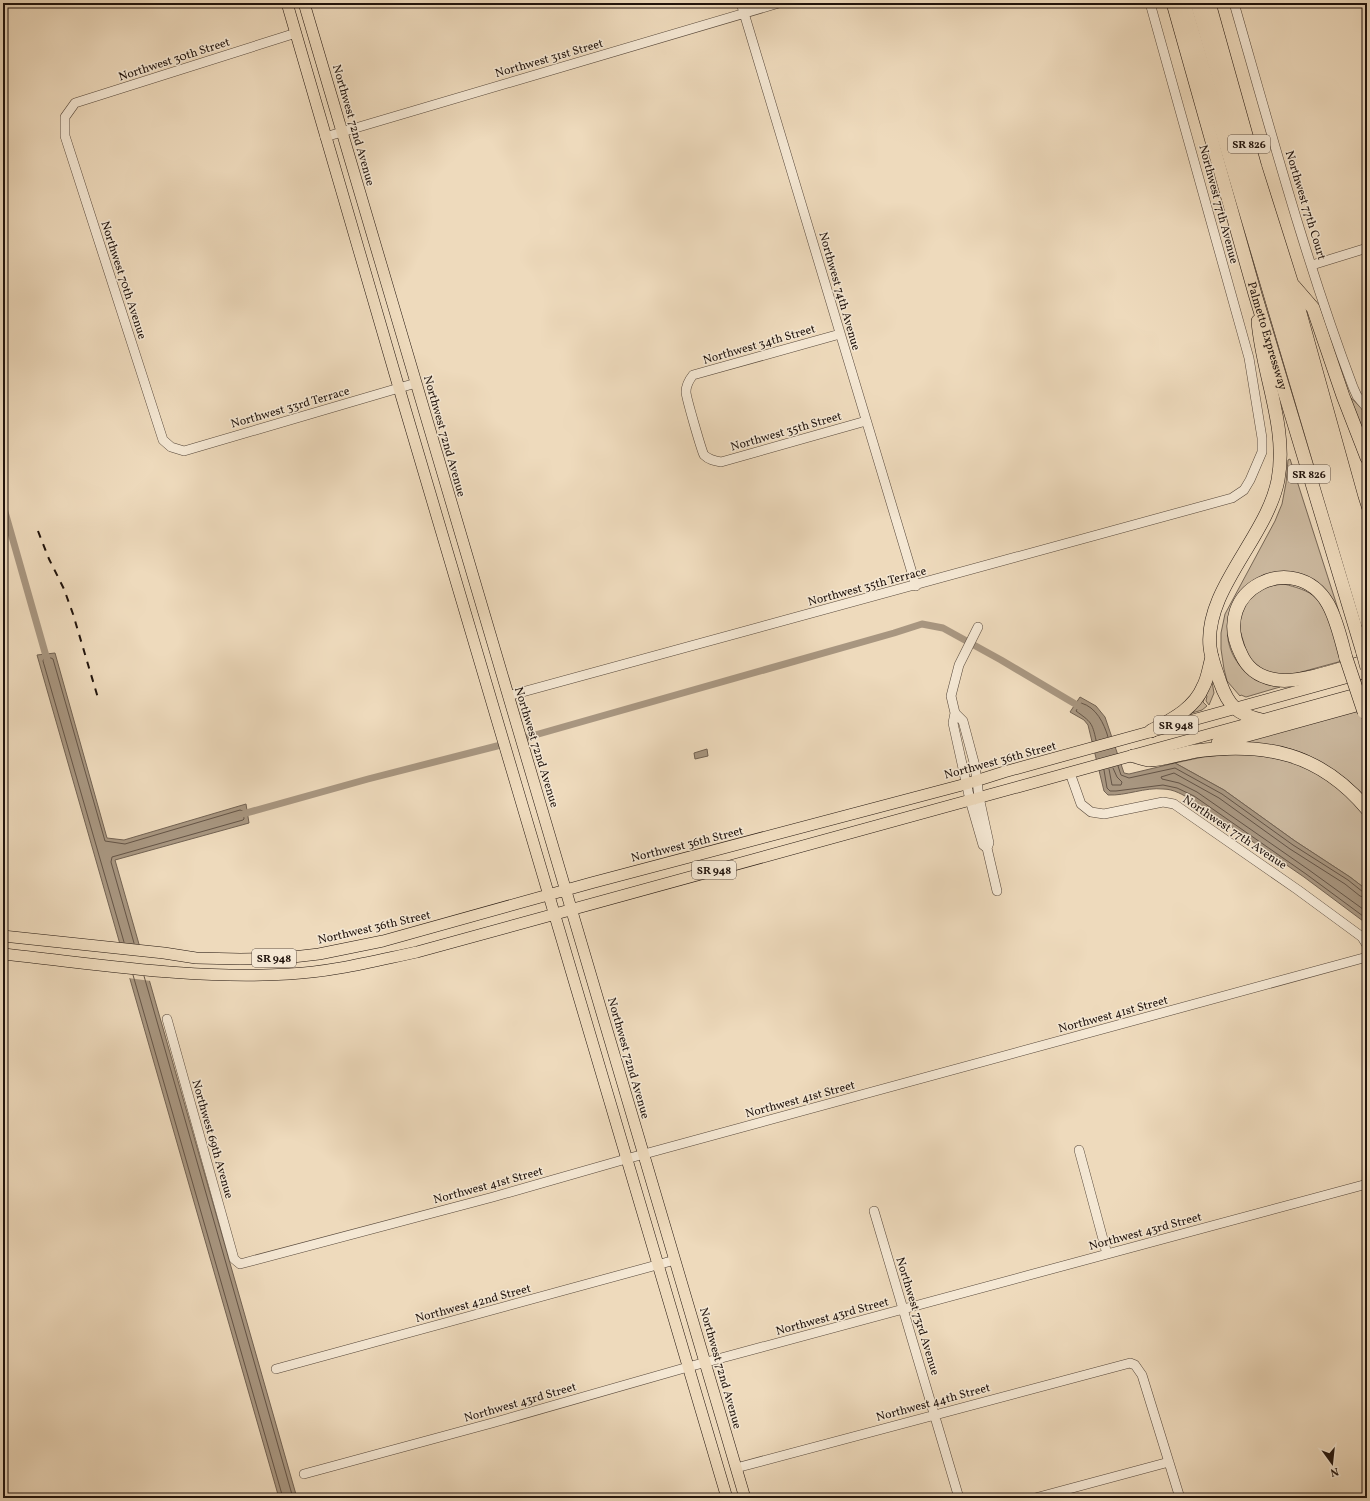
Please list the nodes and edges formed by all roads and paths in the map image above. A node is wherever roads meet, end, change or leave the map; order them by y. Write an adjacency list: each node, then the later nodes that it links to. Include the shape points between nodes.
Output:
1 (287, 3): 12 (main road)
2 (304, 3): 14 (main road, Northwest 72nd Avenue)
3 (741, 3): 11 (street, Northwest 74th Avenue)
4 (779, 3): 11 (street, Northwest 31st Street)
5 (1150, 3): 30 (street, Northwest 77th Avenue, via 1249,358 1262,452 1244,490)
6 (1173, 3): 19 (highway, Palmetto Expressway / SR 826)
7 (1184, 3): 38 (highway)
8 (1197, 3): 36 (highway)
9 (1209, 3): 18 (highway, SR 826, via 1255,167)
10 (1234, 3): 17 (street, Northwest 77th Court)
11 (744, 13): 14 (street, Northwest 31st Street); 20 (street, Northwest 74th Avenue)
12 (296, 33): 13 (street, Northwest 30th Street, via 75,103); 15 (main road)
13 (65, 117): 27 (street, Northwest 70th Avenue, via 65,136 71,157 163,440)
14 (342, 132): 15 (street, Northwest 31st Street); 21 (main road, Northwest 72nd Avenue)
15 (325, 137): 22 (main road)
16 (1367, 248): 17 (street)
17 (1312, 265): 25 (street, Northwest 77th Court, via 1353,387)
18 (1292, 284): 28 (highway, via 1313,308); 31 (highway, SR 826)
19 (1255, 294): 40 (highway, via 1259,340 1279,439 1278,480 1270,508 1219,596 1212,616); 41 (highway, Palmetto Expressway / SR 826)
20 (840, 334): 26 (street, Northwest 74th Avenue); 29 (street, Northwest 34th Street, via 693,375 688,381 686,393 704,455)
21 (403, 337): 22 (main road, via 392,346); 23 (main road, Northwest 72nd Avenue)
22 (389, 354): 24 (main road)
23 (416, 383): 24 (street, Northwest 33rd Terrace); 33 (main road, Northwest 72nd Avenue)
24 (399, 388): 27 (street, Northwest 33rd Terrace, via 184,450); 34 (main road)
25 (1367, 408)
26 (866, 421): 29 (street, Northwest 35th Street, via 721,462); 37 (street, Northwest 74th Avenue)
27 (171, 447)
28 (1367, 458)
29 (712, 461)
30 (1232, 498): 37 (street, Northwest 35th Terrace)
31 (1352, 500): 32 (highway); 35 (highway, SR 826)
32 (1367, 521)
33 (460, 531): 34 (main road); 45 (main road, Northwest 72nd Avenue)
34 (443, 536): 62 (main road)
35 (1367, 547)
36 (1367, 584)
37 (916, 586): 45 (street, Northwest 35th Terrace)
38 (1367, 622)
39 (977, 630): 48 (street, via 959,665 951,696)
40 (1212, 657): 46 (highway, via 1226,697); 50 (highway, via 1204,687 1195,700 1180,714)
41 (1365, 658): 42 (highway, Palmetto Expressway / SR 826, bridge); 47 (highway, bridge, via 1291,681 1267,678 1249,668 1236,645 1233,632 1237,608 1250,590 1271,579 1295,579 1317,590 1334,616 1346,658)
42 (1367, 668)
43 (1367, 672): 46 (main road, Northwest 36th Street / SR 948)
44 (1367, 691): 49 (main road)
45 (508, 696): 60 (main road, Northwest 72nd Avenue)
46 (1235, 709): 49 (highway, via 1246,716); 50 (main road, Northwest 36th Street / SR 948)
47 (1366, 712): 51 (highway, via 1216,744)
48 (955, 713): 54 (street, via 963,721); 55 (street, via 953,723)
49 (1262, 720): 52 (main road)
50 (1151, 731): 54 (main road, Northwest 36th Street / SR 948)
51 (1196, 751): 52 (highway, via 1148,760); 57 (highway, via 1243,748 1290,755 1314,765 1333,777 1350,790)
52 (1133, 756): 53 (main road, SR 948)
53 (1070, 773): 56 (main road, SR 948); 66 (street, Northwest 77th Avenue, via 1080,804 1091,812 1104,814 1163,802 1174,804 1298,890 1362,937)
54 (977, 780): 55 (main road, Northwest 36th Street / SR 948); 56 (street)
55 (966, 784): 56 (street); 58 (main road, Northwest 36th Street / SR 948)
56 (975, 799): 59 (main road, SR 948); 61 (street, via 983,845 987,848)
57 (1367, 809)
58 (869, 810): 59 (main road); 60 (main road, Northwest 36th Street / SR 948)
59 (874, 826): 63 (main road, SR 948)
60 (566, 890): 62 (main road, Northwest 36th Street / SR 948); 63 (main road, Northwest 72nd Avenue)
61 (997, 891)
62 (549, 895): 64 (main road); 65 (main road, Northwest 36th Street / SR 948, via 383,941 284,958 196,958)
63 (571, 909): 64 (main road, SR 948); 71 (main road, Northwest 72nd Avenue)
64 (554, 914): 67 (main road, SR 948, via 417,952 355,966 290,974 195,975); 72 (main road)
65 (3, 936)
66 (1367, 944)
67 (3, 954)
68 (1367, 957): 71 (street, Northwest 41st Street)
69 (167, 1019): 77 (street, Northwest 69th Avenue, via 234,1259)
70 (1080, 1150): 75 (street)
71 (643, 1155): 72 (street, Northwest 41st Street); 76 (main road, Northwest 72nd Avenue)
72 (626, 1159): 77 (street, Northwest 41st Street); 78 (main road)
73 (1367, 1184): 75 (street, Northwest 43rd Street)
74 (874, 1210): 79 (street, Northwest 73rd Avenue)
75 (1107, 1254): 79 (street, Northwest 43rd Street)
76 (675, 1260): 78 (street, Northwest 42nd Street); 80 (main road, Northwest 72nd Avenue)
77 (240, 1264)
78 (658, 1264): 81 (main road); 82 (street, Northwest 42nd Street)
79 (902, 1309): 80 (street, Northwest 43rd Street); 83 (street, Northwest 73rd Avenue)
80 (706, 1362): 81 (street, Northwest 43rd Street); 85 (main road, Northwest 72nd Avenue)
81 (688, 1367): 86 (street, Northwest 43rd Street); 87 (main road)
82 (276, 1369)
83 (934, 1414): 84 (street, Northwest 44th Street, via 1130,1363 1136,1365 1142,1375); 85 (street, Northwest 44th Street); 90 (street, Northwest 73rd Avenue)
84 (1169, 1462): 91 (street); 92 (street)
85 (736, 1468): 87 (main road, via 725,1477); 89 (main road, Northwest 72nd Avenue)
86 (304, 1474)
87 (723, 1485): 88 (main road)
88 (727, 1498)
89 (745, 1498)
90 (959, 1498)
91 (1035, 1498)
92 (1180, 1498)

